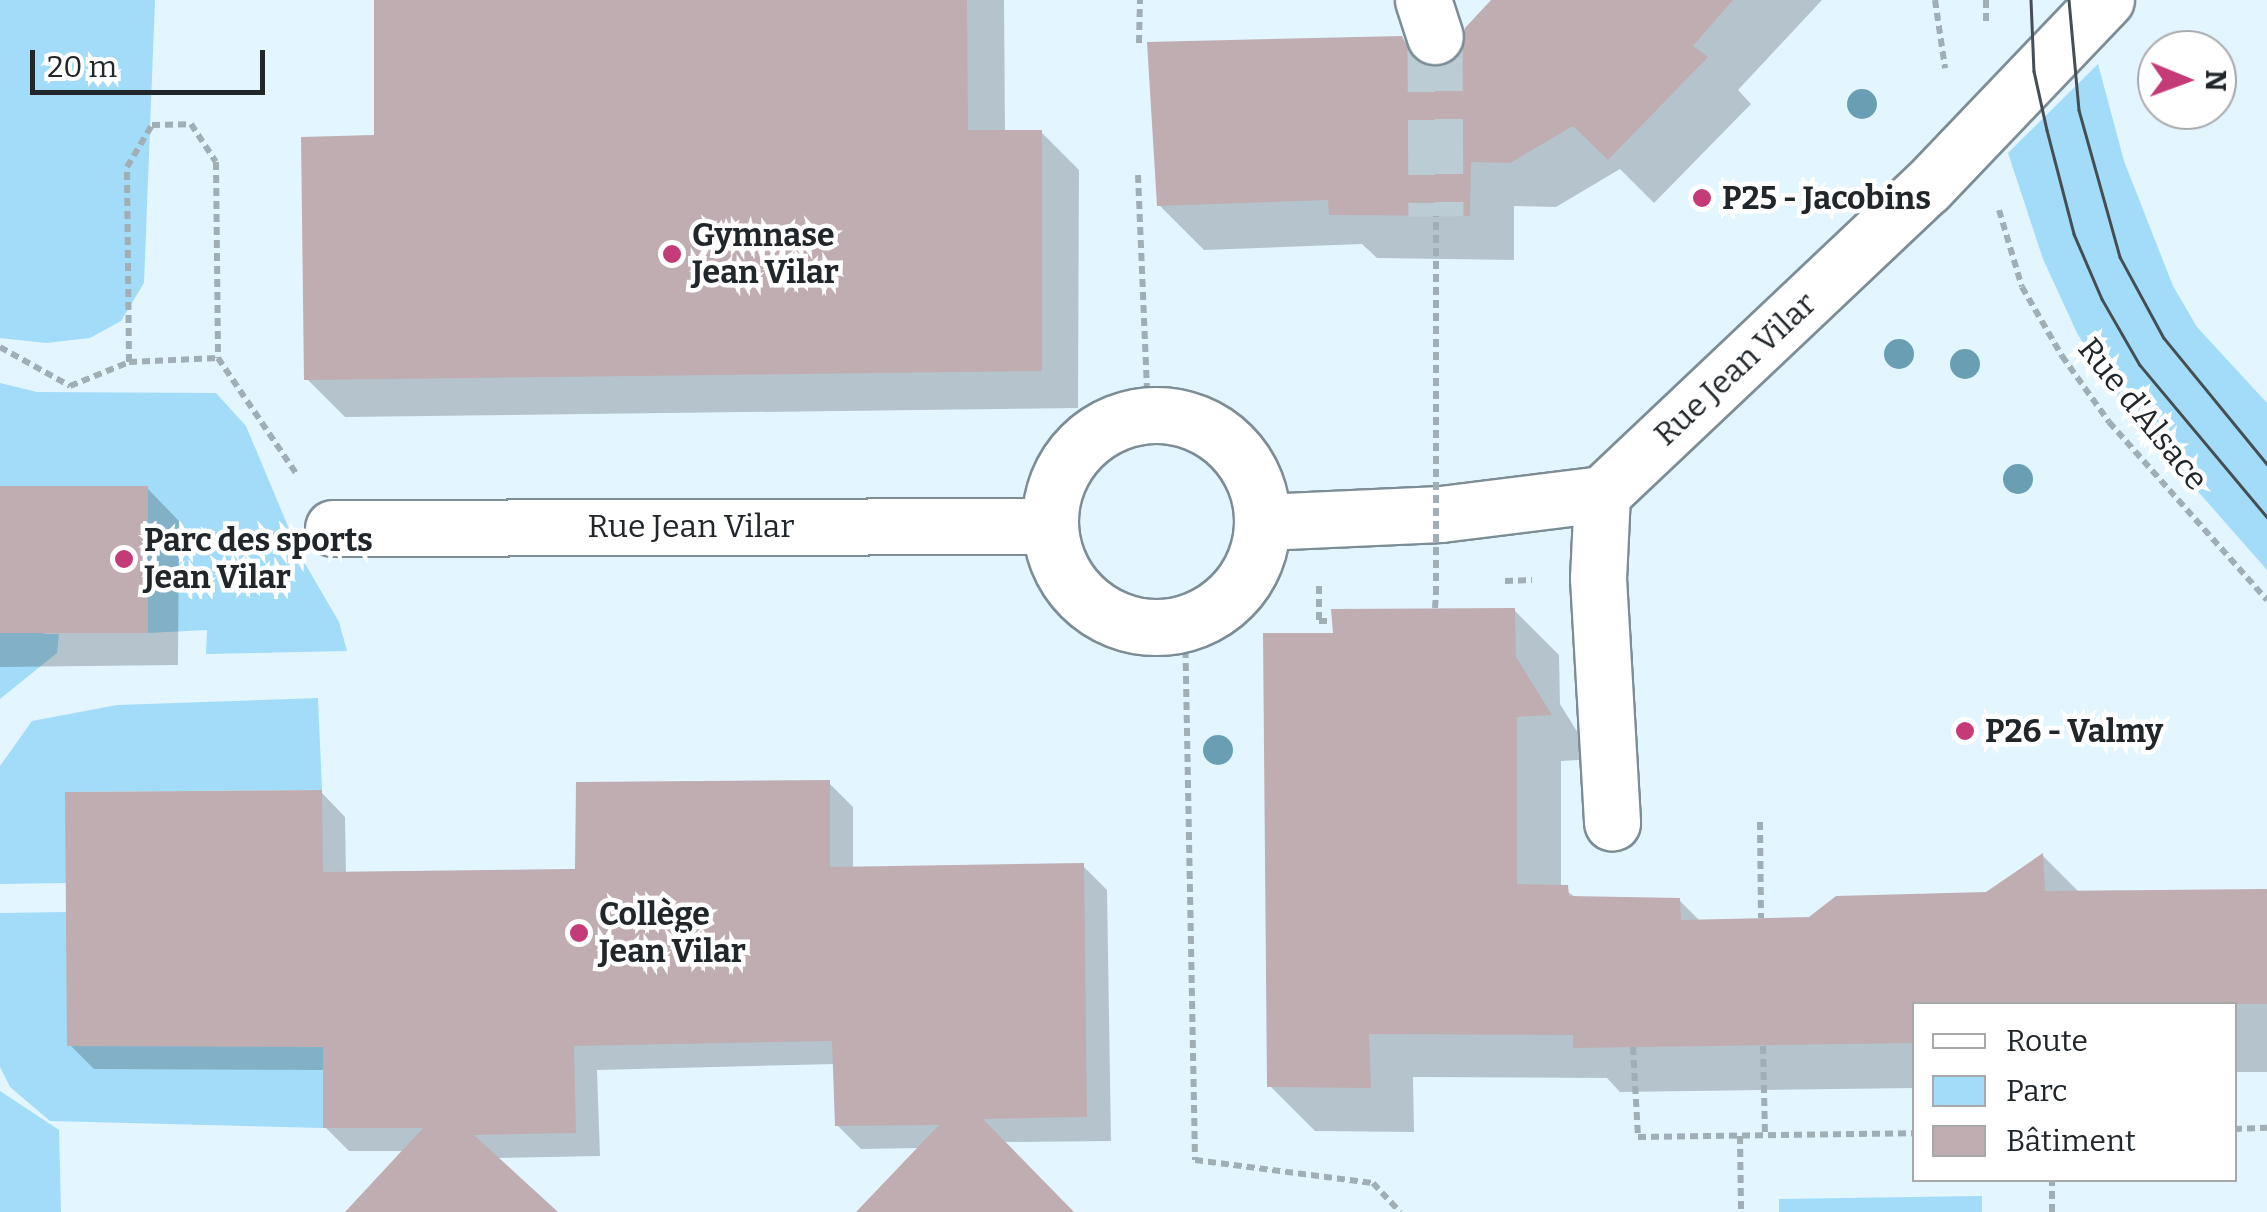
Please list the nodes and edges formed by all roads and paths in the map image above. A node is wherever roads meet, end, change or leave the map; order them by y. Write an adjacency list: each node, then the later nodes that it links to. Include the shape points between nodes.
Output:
1 (1140, 0): 4 (path)
2 (1935, 0): 5 (path, Rue d'Alsace)
3 (2106, 0): 5 (street, Rue Jean Vilar)
4 (1139, 43)
5 (1966, 105): 12 (street, Rue Jean Vilar, via 1927,187); 17 (path, Rue d'Alsace, via 2022,287 2062,356 2109,422)
6 (1138, 175): 11 (path)
7 (1436, 216): 18 (path, bridge)
8 (0, 348): 10 (path, via 70,386)
9 (218, 358): 10 (path); 10 (path, via 216,162 191,124 152,124 127,167); 15 (path)
10 (129, 362)
11 (1148, 414): 13 (street, via 1190,419 1236,449 1253,476); 14 (street, via 1110,423 1076,448 1054,487)
12 (1602, 494): 13 (street, via 1441,514); 22 (street, via 1598,578)
13 (1263, 522): 20 (street, via 1260,550 1241,587 1217,610)
14 (1048, 526): 15 (street, Rue Jean Vilar); 20 (street, via 1056,562 1082,600 1118,621 1155,630)
15 (333, 528)
16 (1339, 584): 19 (path, via 1319,584 1319,621)
17 (2267, 600)
18 (1436, 608)
19 (1332, 621)
20 (1185, 624): 32 (path, via 1195,1160 1373,1184)
21 (1760, 822): 23 (path)
22 (1612, 823)
23 (1761, 918)
24 (1763, 1046): 30 (path)
25 (1633, 1047): 29 (path, via 1638,1137)
26 (2267, 1128): 27 (path)
27 (2237, 1129)
28 (1912, 1134): 30 (path)
29 (1740, 1136): 30 (path); 33 (path)
30 (1765, 1136)
31 (2052, 1182): 34 (path)
32 (1400, 1212)
33 (1741, 1212)
34 (2052, 1212)

